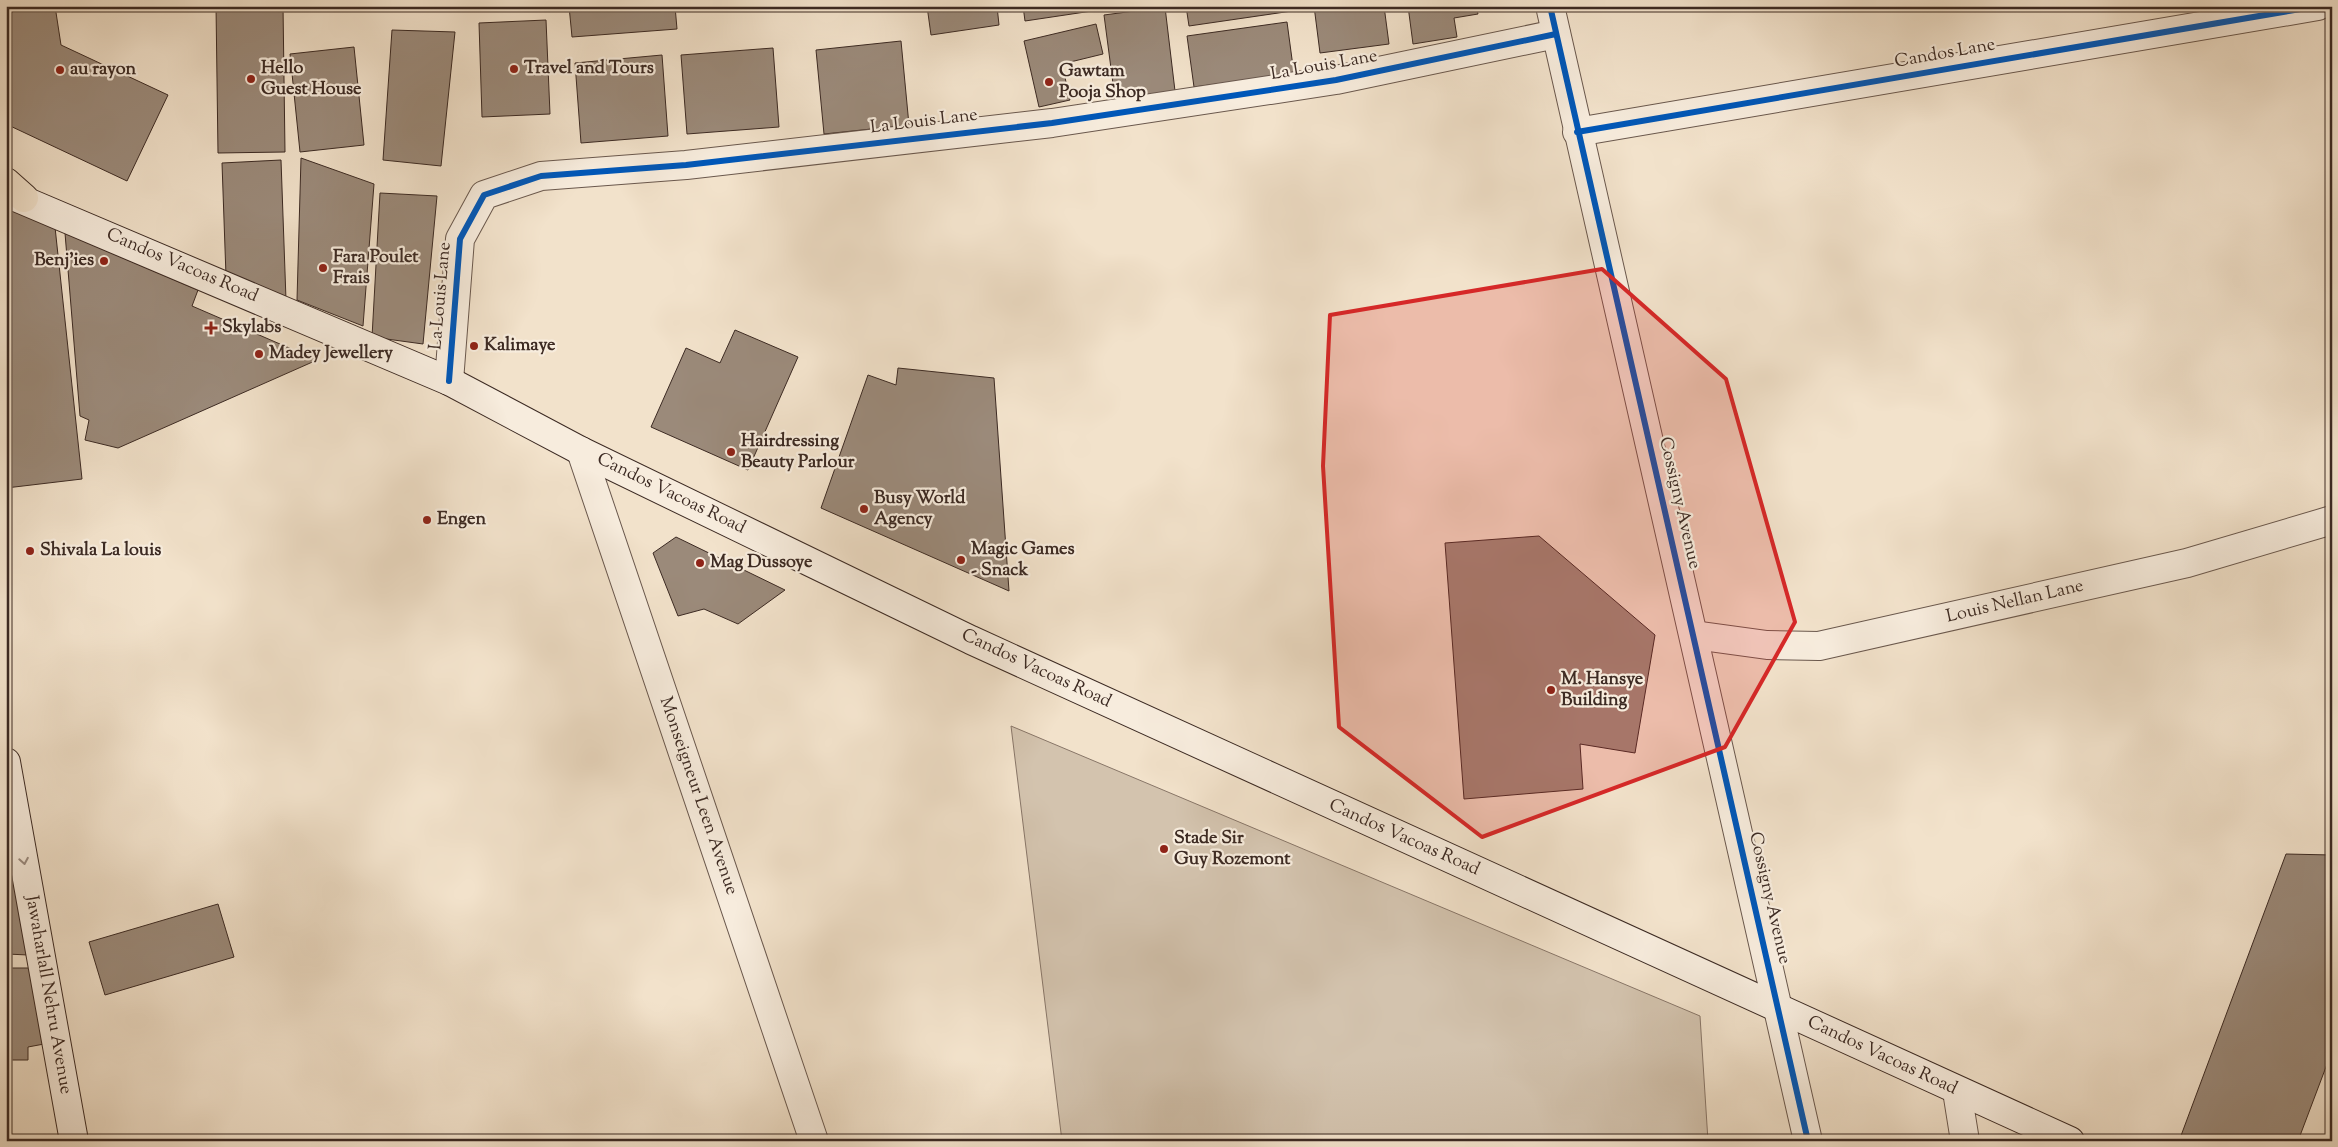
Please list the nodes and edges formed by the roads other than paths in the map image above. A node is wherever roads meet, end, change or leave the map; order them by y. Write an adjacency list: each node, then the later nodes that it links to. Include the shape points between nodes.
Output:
1 (1550, 6): 3 (street, Cossigny Avenue)
2 (2318, 6): 4 (street, Candos Lane)
3 (1556, 34): 4 (street, Cossigny Avenue); 6 (street, La Louis Lane, via 1336,80 1052,123 686,165 541,176 484,196 460,239)
4 (1577, 132): 9 (street, Cossigny Avenue)
5 (12, 191): 6 (street, Candos Vacoas Road)
6 (449, 381): 7 (street, Candos Vacoas Road)
7 (581, 451): 11 (street, Candos Vacoas Road, via 971,640); 14 (street, Monseigneur Leen Avenue)
8 (2332, 520): 9 (street, Louis Nellan Lane, via 2187,563 1819,646 1767,645)
9 (1694, 635): 11 (street, Cossigny Avenue)
10 (6, 762): 13 (street, Jawaharlall Nehru Avenue, one-way to 13)
11 (1778, 1007): 12 (street, Candos Vacoas Road); 15 (street, Cossigny Avenue)
12 (1957, 1091): 16 (street); 17 (street, Candos Vacoas Road)
13 (74, 1141)
14 (814, 1141)
15 (1808, 1141)
16 (1965, 1141)
17 (2070, 1141)

